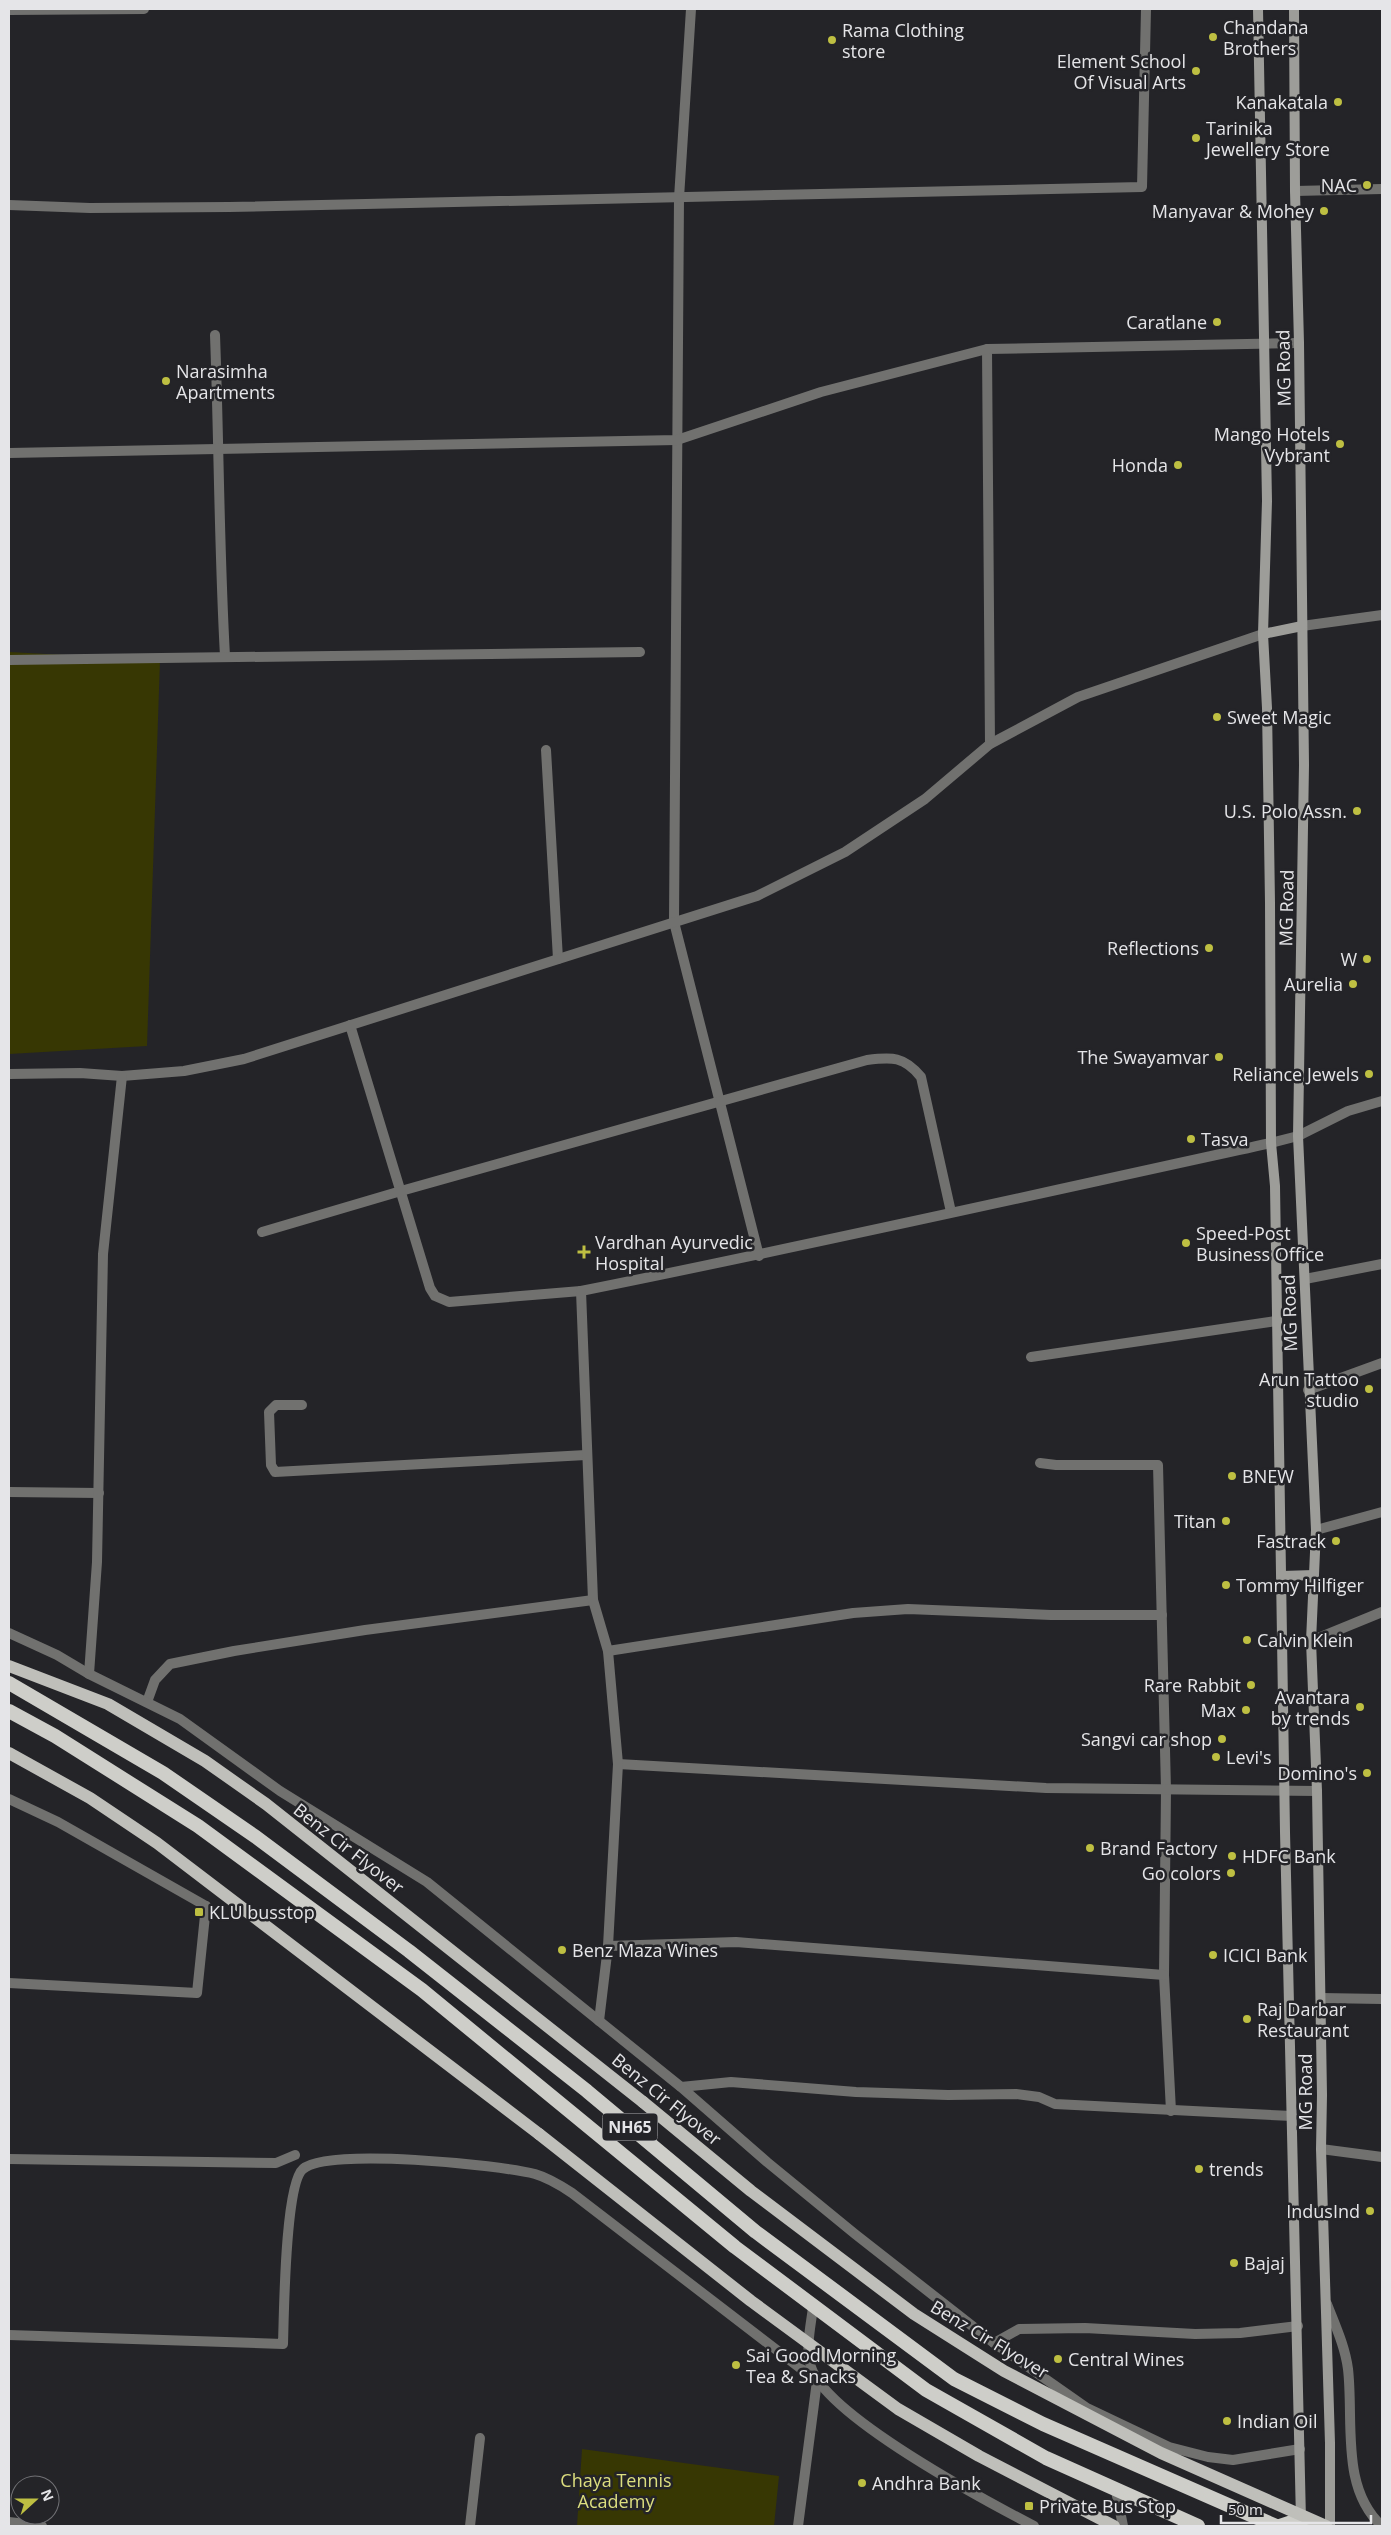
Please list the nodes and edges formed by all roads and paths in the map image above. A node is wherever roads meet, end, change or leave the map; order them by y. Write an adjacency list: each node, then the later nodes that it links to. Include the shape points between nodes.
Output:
1 (144, 9): 6 (street)
2 (691, 9): 9 (street)
3 (1146, 9): 9 (street, via 1142,187)
4 (1258, 9): 12 (main road, MG Road)
5 (1294, 9): 8 (main road, MG Road)
6 (9, 10)
7 (1382, 189): 8 (street)
8 (1295, 191): 13 (main road, MG Road)
9 (679, 198): 10 (street, via 229,207); 15 (street)
10 (9, 205)
11 (215, 335): 16 (street)
12 (1263, 343): 13 (street); 14 (street); 20 (main road, MG Road, via 1267,501)
13 (1299, 343): 19 (main road, MG Road)
14 (987, 350): 15 (street, via 821,392); 24 (street)
15 (677, 440): 16 (street); 26 (street)
16 (219, 447): 17 (street); 22 (street)
17 (9, 453)
18 (1382, 615): 19 (street)
19 (1302, 626): 20 (main road); 33 (main road, MG Road, via 1304,765)
20 (1262, 634): 24 (street, via 1078,697); 34 (main road, MG Road, via 1267,708)
21 (640, 652): 22 (street)
22 (225, 656): 23 (street)
23 (9, 660)
24 (990, 744): 26 (street, via 925,799 845,852 757,896)
25 (546, 750): 27 (street)
26 (674, 922): 27 (street); 32 (street)
27 (558, 959): 28 (street)
28 (350, 1025): 30 (street, via 244,1059 184,1071); 35 (street)
29 (9, 1074): 30 (street)
30 (122, 1076): 50 (street, via 103,1254)
31 (1382, 1101): 33 (street, via 1348,1112)
32 (720, 1102): 35 (street); 36 (street, via 867,1060 890,1057 910,1064 921,1077); 38 (street)
33 (1298, 1136): 34 (street); 40 (main road, MG Road)
34 (1271, 1144): 36 (street); 42 (main road, MG Road, via 1275,1186)
35 (401, 1191): 37 (street); 41 (street, via 430,1288 442,1300)
36 (951, 1212): 38 (street)
37 (262, 1232)
38 (760, 1256): 41 (street)
39 (1382, 1264): 40 (street)
40 (1305, 1279): 45 (main road, MG Road)
41 (580, 1291): 47 (street)
42 (1276, 1321): 43 (street); 54 (main road, MG Road)
43 (1031, 1357)
44 (1382, 1363): 45 (street)
45 (1308, 1390): 52 (main road, MG Road)
46 (302, 1405): 47 (street, via 276,1406 270,1412 271,1465 275,1472)
47 (586, 1456): 55 (street)
48 (1040, 1463): 57 (street, via 1158,1465)
49 (9, 1492): 50 (street)
50 (99, 1493): 62 (street, via 98,1562)
51 (1382, 1512): 52 (street)
52 (1316, 1530): 53 (main road, MG Road)
53 (1314, 1575): 54 (main road); 59 (main road, MG Road)
54 (1282, 1576): 69 (main road, MG Road)
55 (593, 1600): 60 (street); 64 (street, via 356,1632 170,1664 155,1680)
56 (1382, 1612): 59 (street)
57 (1162, 1615): 60 (street, via 1051,1615 908,1608 853,1613); 68 (street)
58 (9, 1633): 62 (street)
59 (1312, 1641): 70 (main road, MG Road)
60 (608, 1651): 67 (street)
61 (9, 1666): 106 (main road, Benz Cir Flyover, bridge, via 108,1704 205,1761 282,1817 751,2190 914,2314 1004,2371 1161,2453)
62 (89, 1674): 64 (street)
63 (9, 1683): 103 (highway, NH65, via 163,1773 256,1837 409,1951 586,2091 756,2232 954,2379 1043,2424)
64 (147, 1702): 77 (street, via 180,1720 280,1791 427,1882)
65 (9, 1711): 86 (highway, NH65, via 55,1736 198,1826 422,1990 735,2247)
66 (9, 1752): 100 (main road, bridge, via 90,1798 157,1843 539,2134 751,2301 898,2409 979,2456)
67 (618, 1764): 68 (street, via 1046,1788); 72 (street)
68 (1166, 1790): 69 (street); 73 (street)
69 (1285, 1790): 70 (street); 80 (main road, MG Road)
70 (1317, 1791): 75 (main road, MG Road)
71 (9, 1800): 74 (street, via 58,1822 203,1909 197,1993)
72 (608, 1946): 73 (street, via 736,1942); 77 (street)
73 (1164, 1975): 79 (street)
74 (9, 1983)
75 (1321, 1998): 76 (street); 81 (main road, MG Road)
76 (1382, 1999)
77 (599, 2020): 78 (street)
78 (681, 2087): 79 (street, via 731,2082 856,2092 1016,2094 1039,2097 1055,2104); 89 (street, via 766,2162)
79 (1171, 2111): 80 (street)
80 (1292, 2116): 87 (main road, MG Road)
81 (1320, 2149): 83 (street); 85 (main road, MG Road)
82 (296, 2155): 84 (street, via 276,2163)
83 (1382, 2157)
84 (9, 2159)
85 (1326, 2300): 107 (main road, MG Road); 108 (street, via 1348,2369 1356,2487 1374,2519)
86 (813, 2306): 90 (street, via 809,2352); 93 (highway, NH65, via 956,2409 1046,2458)
87 (1298, 2326): 89 (street, via 1240,2333 1194,2334 1085,2328 1019,2329); 92 (main road, MG Road)
88 (9, 2335): 90 (street, via 283,2344 288,2236 295,2181 303,2169 317,2161 344,2158 468,2164 536,2174 566,2188)
89 (994, 2343): 92 (street, via 1087,2408 1169,2446 1233,2460)
90 (817, 2381): 98 (street); 99 (street, via 844,2408 920,2462)
91 (480, 2438): 97 (street)
92 (1300, 2449): 95 (main road, MG Road)
93 (1116, 2490): 101 (street); 102 (highway, NH65)
94 (9, 2522): 96 (street)
95 (1301, 2522): 104 (highway); 105 (highway)
96 (42, 2526)
97 (470, 2526)
98 (798, 2526)
99 (1034, 2526)
100 (1114, 2526)
101 (1123, 2526)
102 (1198, 2526)
103 (1276, 2526)
104 (1280, 2526)
105 (1319, 2526)
106 (1326, 2526)
107 (1330, 2526)
108 (1382, 2526)

